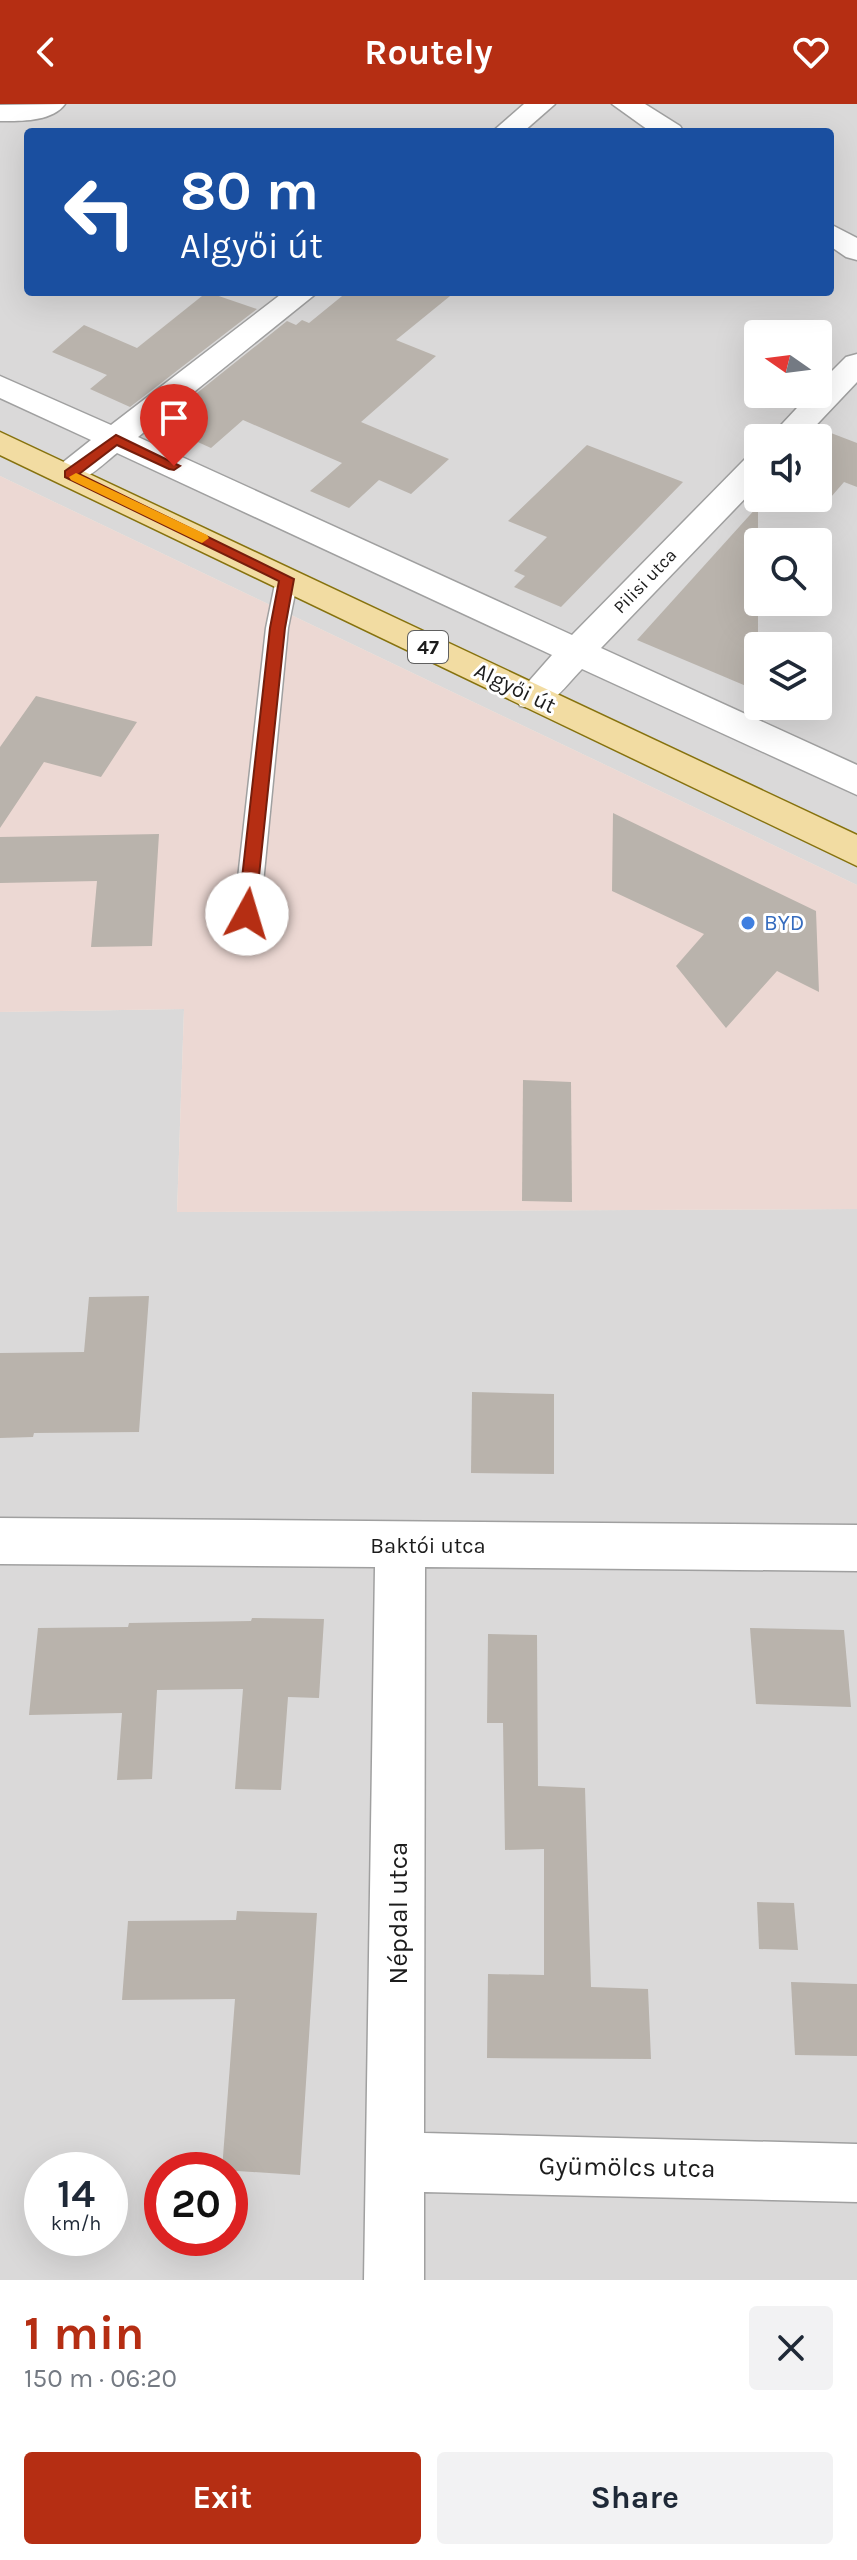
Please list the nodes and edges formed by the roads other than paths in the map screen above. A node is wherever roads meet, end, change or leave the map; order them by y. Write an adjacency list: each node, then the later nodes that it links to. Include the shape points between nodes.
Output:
1 (51, 104): 4 (street, via 30,112)
2 (541, 104): 5 (street)
3 (626, 104): 6 (street)
4 (0, 113)
5 (511, 128)
6 (664, 128)
7 (834, 236): 8 (street)
8 (857, 251)
9 (298, 296): 13 (street)
10 (857, 364): 12 (street)
11 (0, 386): 13 (street)
12 (799, 424)
13 (116, 439): 15 (street); 18 (street)
14 (0, 442): 15 (main road, Algyői út / 47)
15 (69, 474): 17 (main road, Algyői út / 47)
16 (744, 479): 18 (street, Pilisi utca)
17 (287, 579): 19 (main road, Algyői út / 47); 22 (lane, via 277,628)
18 (577, 651): 19 (street, Pilisi utca); 20 (street)
19 (533, 697): 21 (main road, Algyői út / 47)
20 (857, 781)
21 (857, 852)
22 (247, 914)
23 (0, 1541): 24 (street, Baktói utca)
24 (400, 1546): 25 (street, Baktói utca); 26 (street, Népdal utca)
25 (857, 1548)
26 (396, 2162): 27 (street, Gyümölcs utca); 28 (street, Népdal utca)
27 (857, 2173)
28 (394, 2280)

